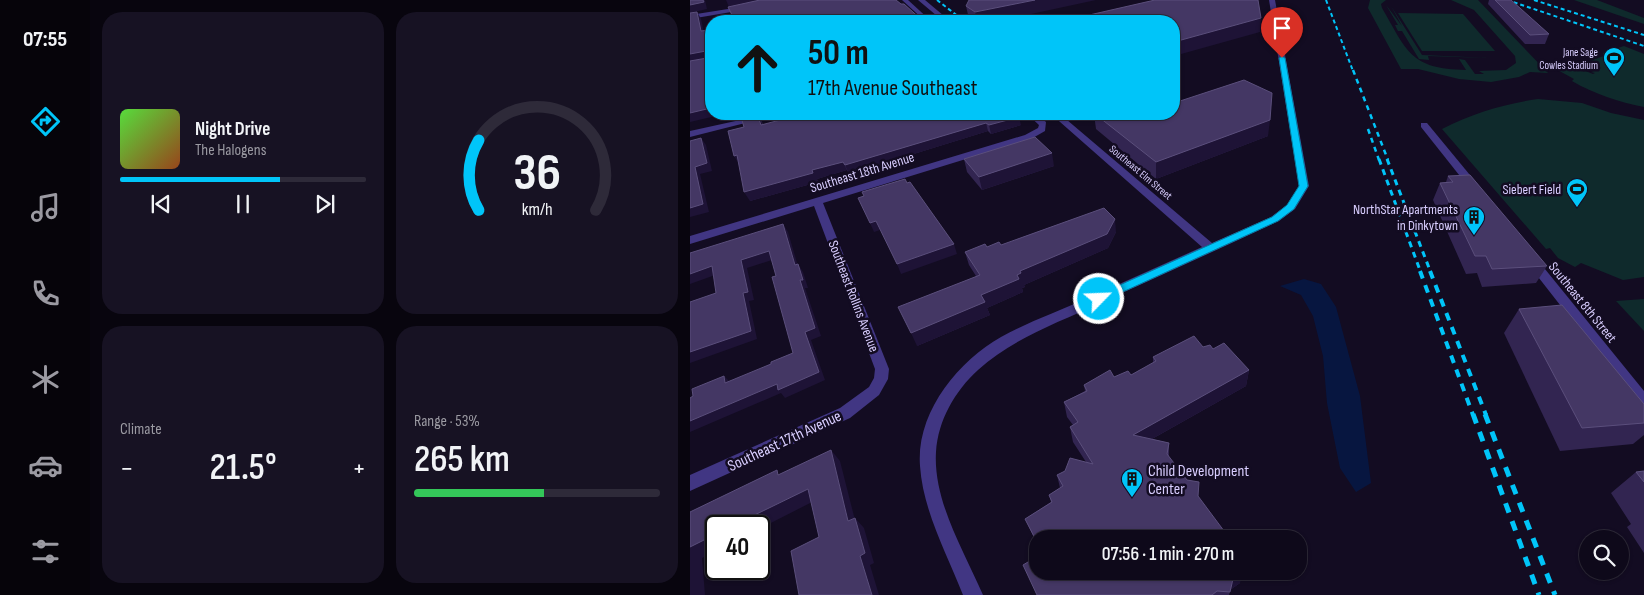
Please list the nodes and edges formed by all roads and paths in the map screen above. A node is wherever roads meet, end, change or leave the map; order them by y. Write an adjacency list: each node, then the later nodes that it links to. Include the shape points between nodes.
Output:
1 (905, 0): 5 (street)
2 (921, 0): 6 (street)
3 (1272, 0): 16 (street, via 1304,186 1290,207 1275,219)
4 (754, 6): 7 (street)
5 (922, 15)
6 (940, 15)
7 (690, 17)
8 (751, 120): 12 (street)
9 (1038, 120): 14 (street, Southeast 18th Avenue, via 1043,124 1042,129 1028,136)
10 (1062, 120): 16 (street, Southeast Elm Street)
11 (1424, 125): 13 (street)
12 (690, 134)
13 (1482, 196)
14 (817, 201): 15 (street, Southeast 18th Avenue); 18 (street, Southeast Rollins Avenue, via 882,369)
15 (690, 240)
16 (1210, 248): 21 (street, via 1005,341 971,368 948,395 935,419 928,464 934,495)
17 (1524, 252): 19 (street, Southeast 8th Street)
18 (874, 391): 20 (street, Southeast 17th Avenue, via 845,413)
19 (1644, 402)
20 (690, 483)
21 (973, 595)

